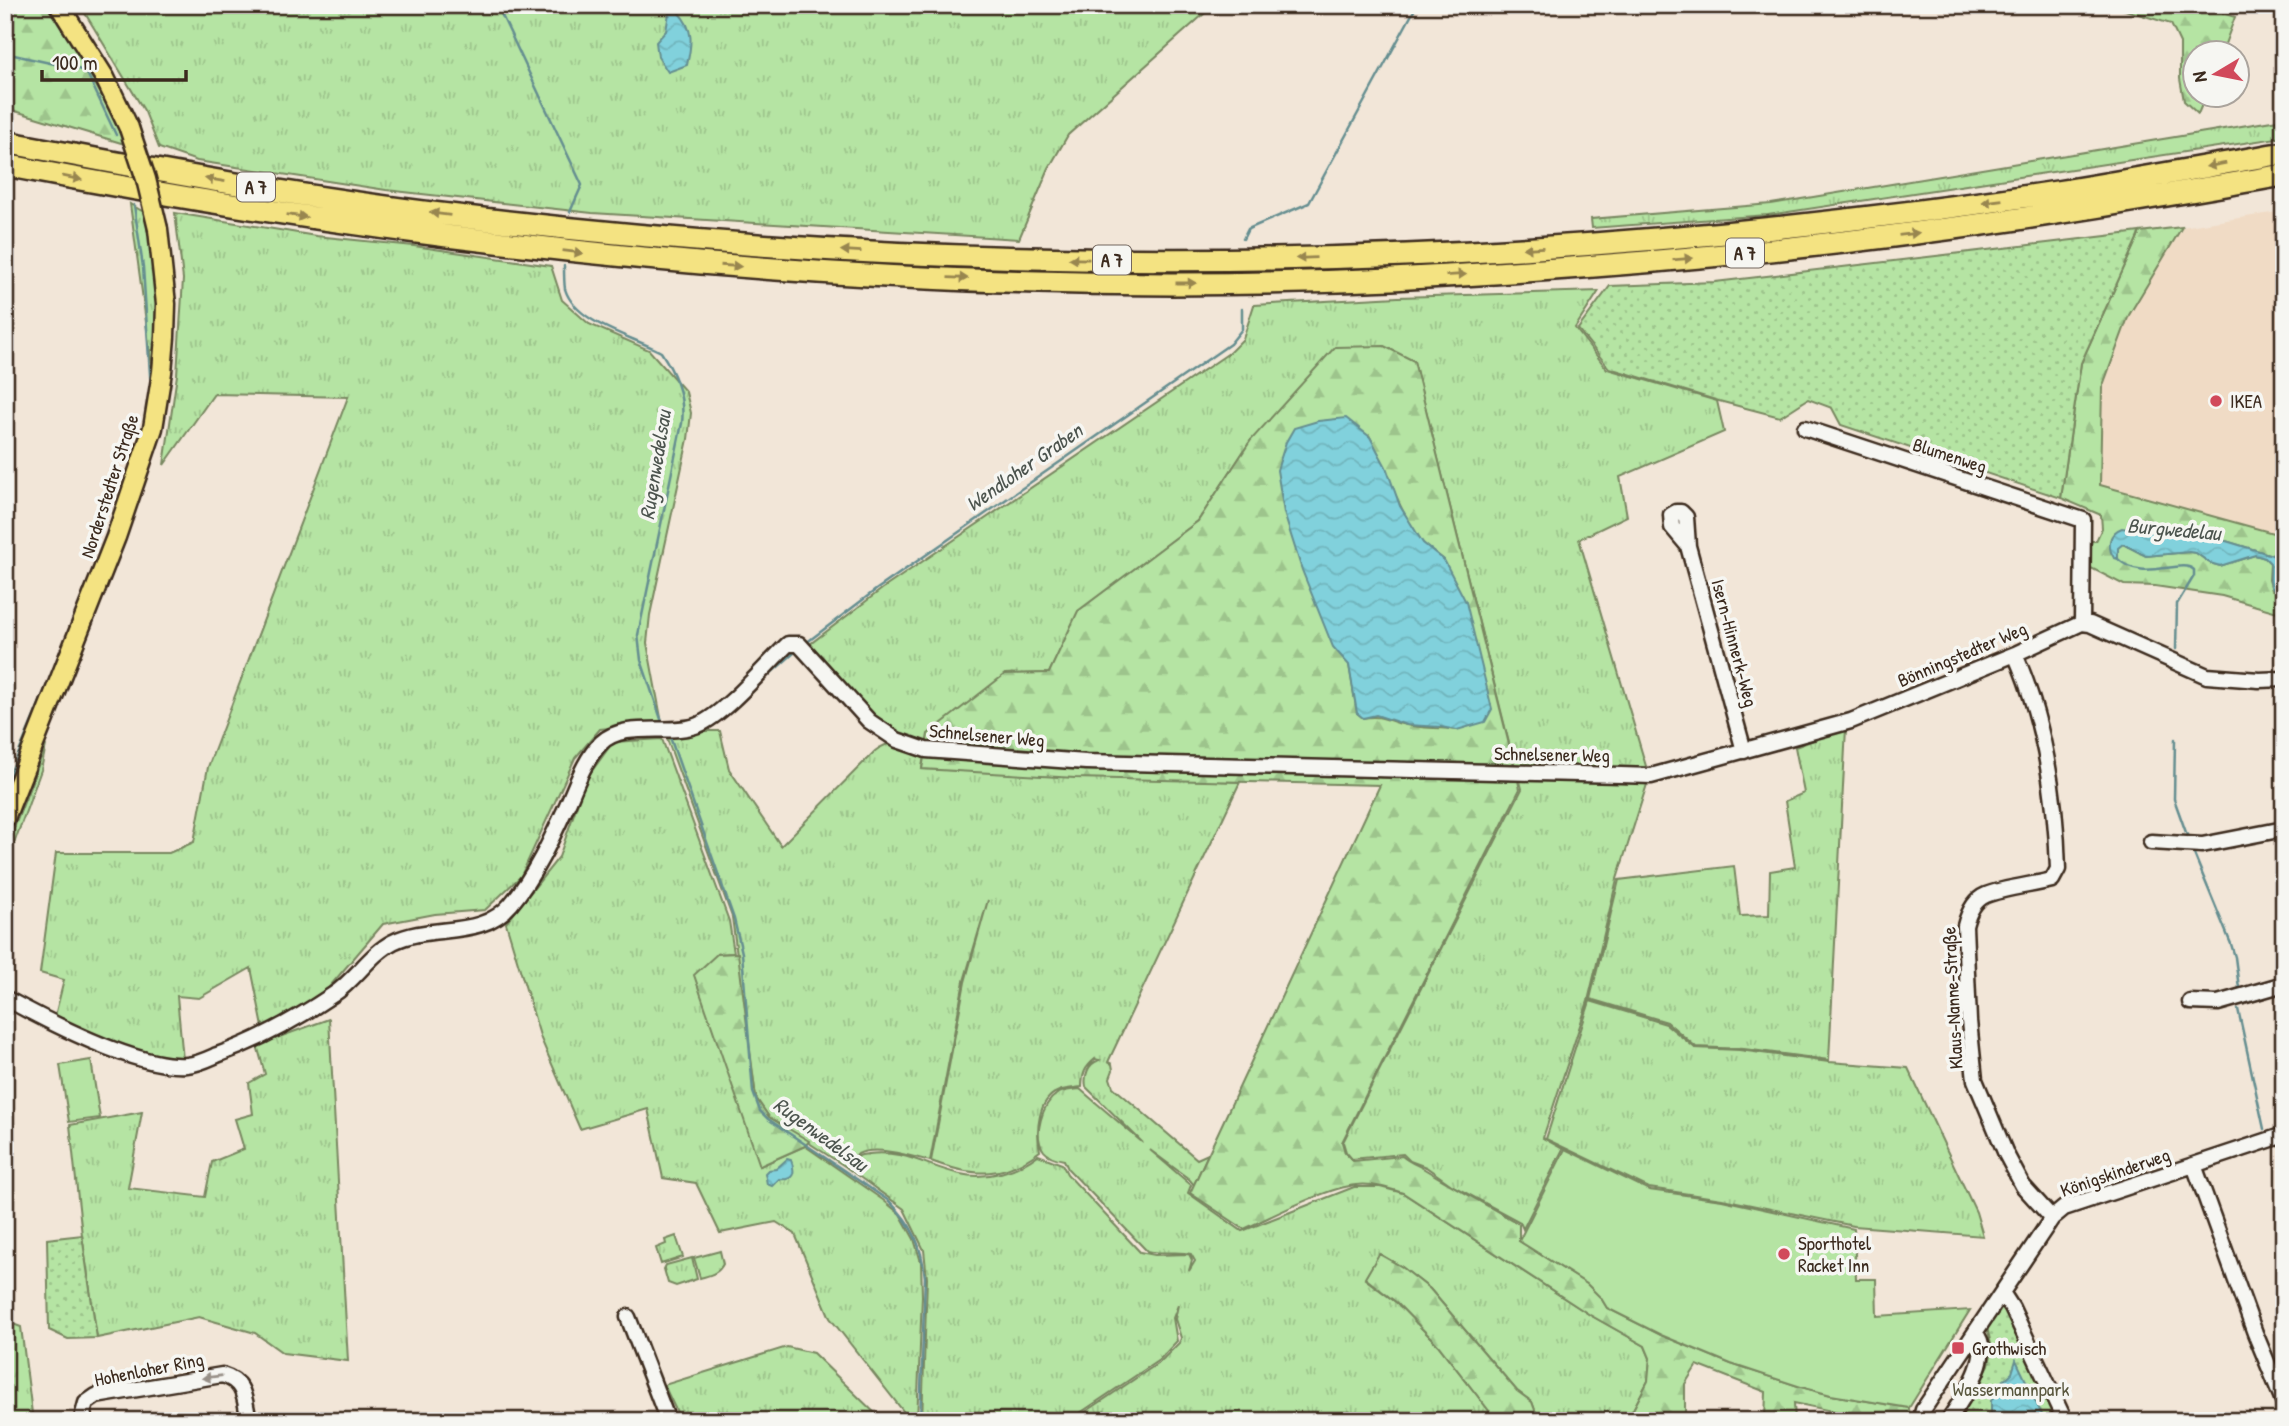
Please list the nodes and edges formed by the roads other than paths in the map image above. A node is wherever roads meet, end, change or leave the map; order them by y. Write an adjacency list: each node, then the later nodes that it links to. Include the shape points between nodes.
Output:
1 (59, 5): 13 (main road, Norderstedter Straße, bridge, via 105,78 129,128 146,180 158,229 165,337 153,428 116,537)
2 (5, 142): 3 (highway, A 7, one-way to 2, via 1922,211 1653,240 1432,254 1143,260 847,251 622,234 355,202)
3 (2284, 153)
4 (5, 165): 5 (highway, A 7, one-way to 5, via 272,213 584,253 845,274 1146,283 1388,279 1767,251 1962,227)
5 (2284, 175)
6 (1805, 428): 8 (street, Blumenweg, via 2083,520)
7 (1688, 545): 11 (street, Isern-Hinnerk-Weg)
8 (2082, 623): 9 (street, Bönningstedter Weg); 10 (street, via 2207,676)
9 (2015, 654): 11 (street, Bönningstedter Weg, via 1851,721); 21 (street, Klaus-Nanne-Straße, via 2046,750 2058,869 2052,880 1985,895 1967,917 1969,1032 1975,1080 2006,1154 2023,1186)
10 (2284, 679)
11 (1744, 751): 12 (street, Bönningstedter Weg)
12 (1651, 776): 17 (street, Schnelsener Weg, via 1086,762 926,750 897,740 869,721 799,644 788,644 714,717 695,726 628,730 602,741 585,766 544,855 510,905 494,920 391,943 343,988 295,1020 245,1045 193,1064 151,1061 109,1048)
13 (5, 818)
14 (2284, 829): 15 (street, via 2202,845)
15 (2151, 842)
16 (2284, 984): 18 (street, via 2218,1003)
17 (5, 998)
18 (2190, 1002)
19 (2284, 1135): 20 (street, Königskinderweg)
20 (2194, 1165): 21 (street, Königskinderweg, via 2064,1208); 25 (street)
21 (2052, 1218): 22 (street, Königskinderweg)
22 (2003, 1294): 24 (street, Königskinderweg); 31 (street)
23 (628, 1317): 28 (street)
24 (1975, 1333): 29 (street, Königskinderweg); 30 (street, via 1983,1355)
25 (2284, 1403)
26 (86, 1421): 27 (street, Hohenloher Ring, one-way to 26, via 243,1391 234,1379 222,1375 96,1396 86,1403)
27 (249, 1421)
28 (668, 1421)
29 (1920, 1421)
30 (1948, 1421)
31 (2065, 1421)

